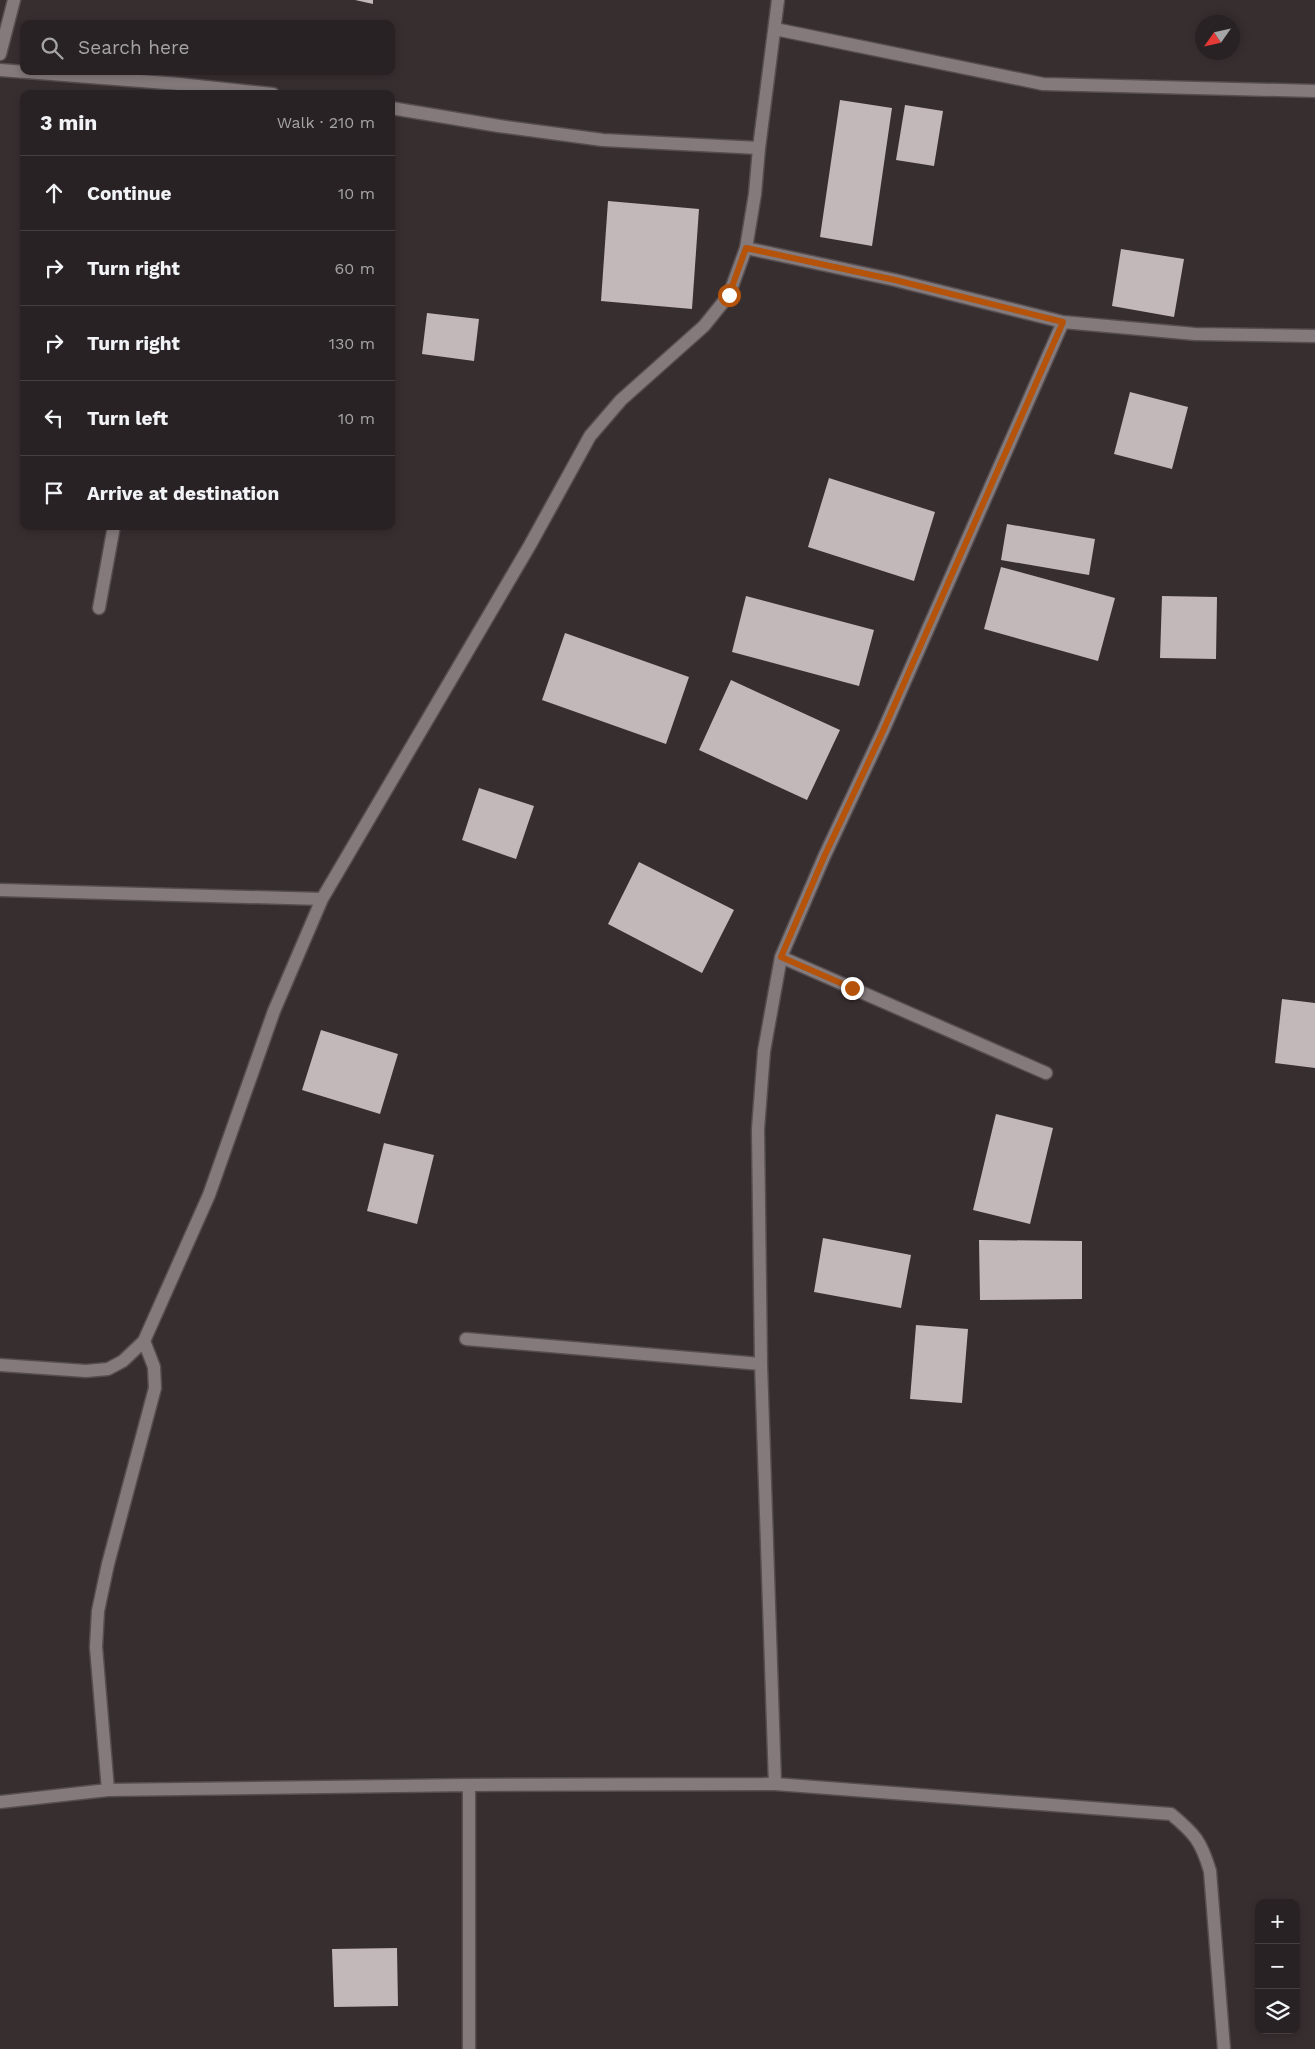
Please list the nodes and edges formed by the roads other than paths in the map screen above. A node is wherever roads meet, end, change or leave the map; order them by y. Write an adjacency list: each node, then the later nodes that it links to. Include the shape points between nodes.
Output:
1 (14, 0): 4 (street)
2 (778, 0): 3 (street)
3 (774, 29): 10 (street, via 1043,84); 12 (street)
4 (0, 54)
5 (0, 70): 6 (street)
6 (20, 72)
7 (47, 75): 8 (street)
8 (178, 89): 9 (street)
9 (197, 90)
10 (1315, 91)
11 (395, 109): 12 (street, via 603,140)
12 (759, 148): 13 (street)
13 (746, 248): 14 (street, via 895,280); 19 (street, via 729,295 704,326 621,400 590,436 530,545)
14 (1063, 322): 15 (street, via 1196,334); 20 (street)
15 (1315, 336)
16 (113, 530): 17 (street)
17 (99, 608)
18 (0, 890): 19 (street)
19 (322, 899): 23 (street, via 271,1019 209,1195)
20 (781, 957): 21 (street); 24 (street, via 764,1051 758,1129)
21 (1046, 1073)
22 (466, 1339): 24 (street)
23 (144, 1341): 25 (street, via 123,1361 108,1369 86,1371); 28 (street, via 154,1367 155,1388 98,1611 96,1647)
24 (761, 1364): 26 (street)
25 (0, 1365)
26 (775, 1784): 27 (street); 31 (street, via 1171,1814 1192,1830 1203,1848 1210,1871)
27 (469, 1785): 28 (street); 30 (street)
28 (108, 1790): 29 (street)
29 (0, 1802)
30 (469, 2049)
31 (1224, 2049)

